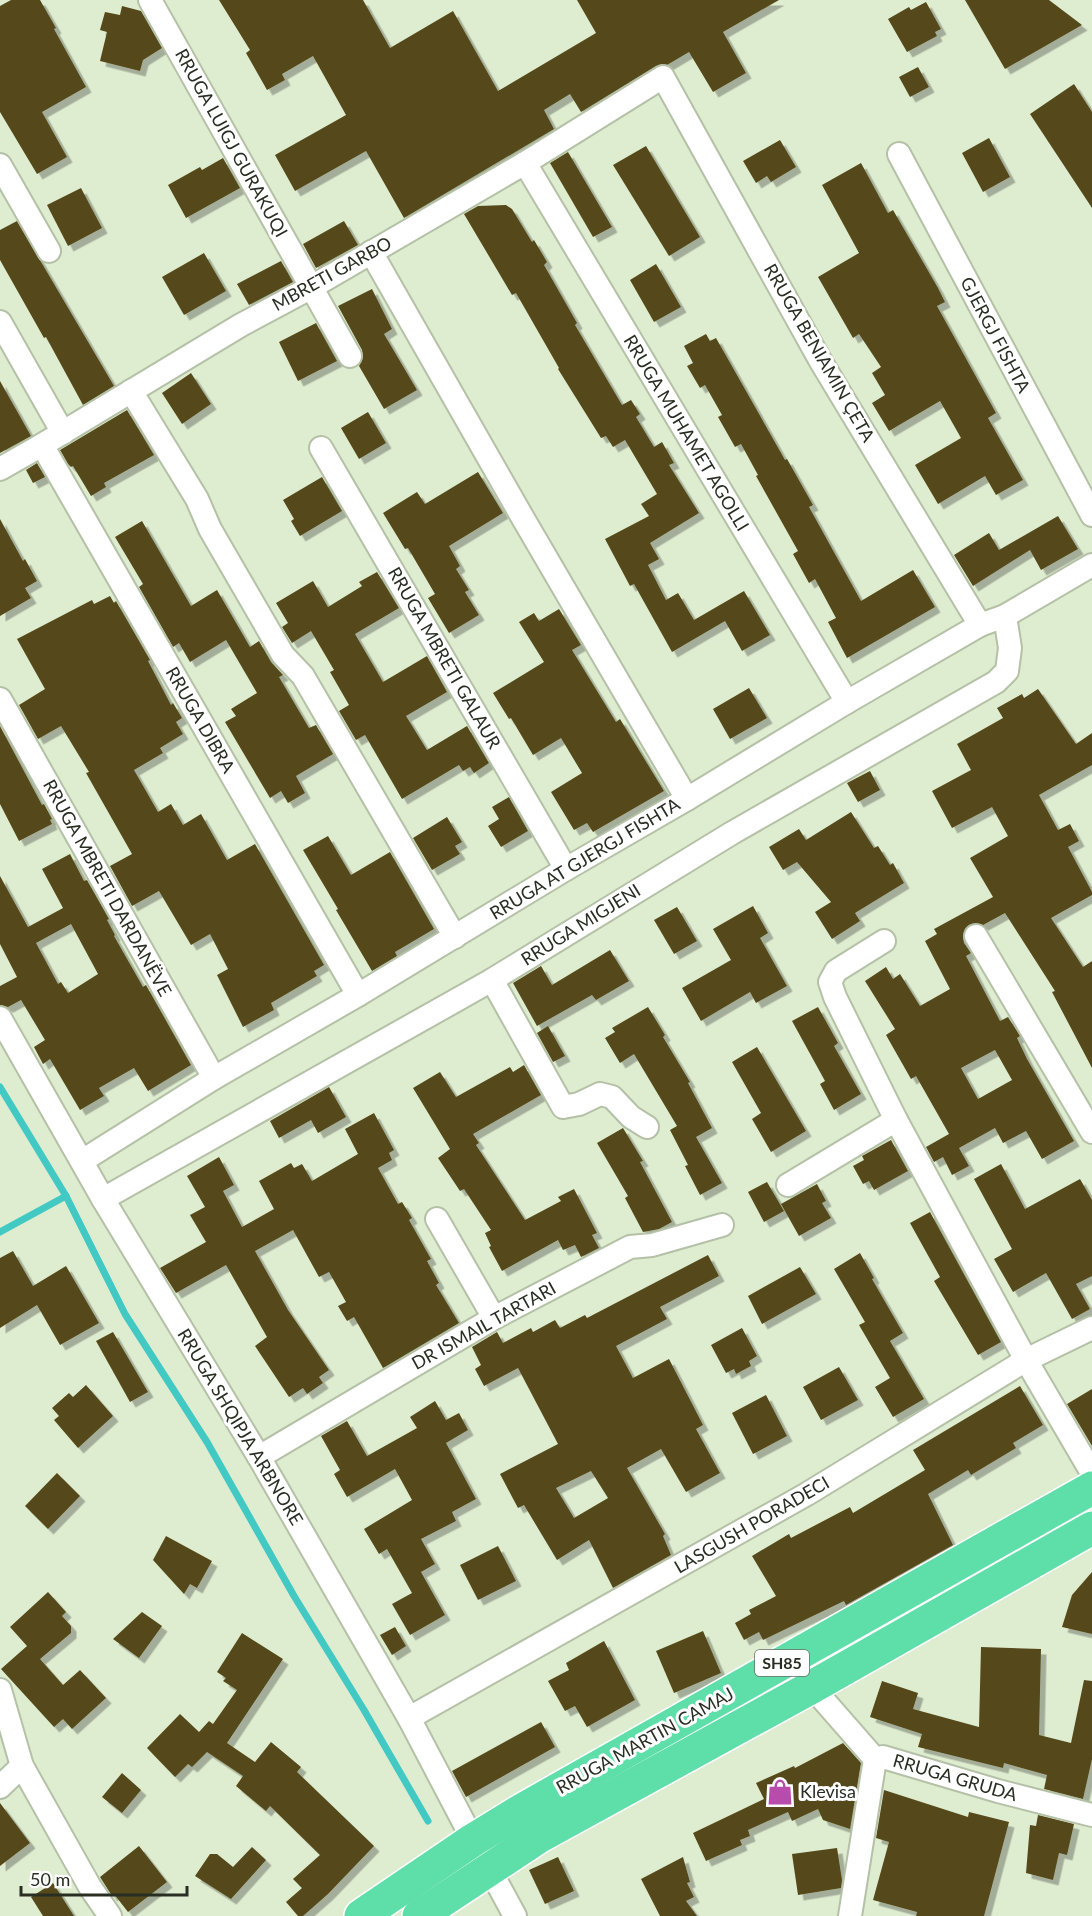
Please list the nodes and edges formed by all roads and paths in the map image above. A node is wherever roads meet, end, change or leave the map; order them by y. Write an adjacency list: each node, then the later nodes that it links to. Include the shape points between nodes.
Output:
1 (150, 0): 8 (street, RRUGA LUIGJ GURAKUQI)
2 (663, 77): 4 (street, MBRETI GARBO); 19 (street, RRUGA BENIAMIN ÇETA, via 820,360)
3 (899, 154): 16 (street, GJERGJ FISHTA)
4 (525, 163): 7 (street, MBRETI GARBO); 21 (street, RRUGA MUHAMET AGOLLI)
5 (0, 165): 6 (street)
6 (49, 250)
7 (371, 252): 8 (street, MBRETI GARBO); 22 (street)
8 (312, 287): 10 (street, RRUGA LUIGJ GURAKUQI); 11 (street, MBRETI GARBO)
9 (0, 322): 12 (street)
10 (350, 356)
11 (131, 391): 12 (street, MBRETI GARBO); 25 (street, via 197,499 210,529 283,655 303,676)
12 (63, 433): 13 (street, MBRETI GARBO)
13 (42, 446): 15 (street, MBRETI GARBO); 28 (street, RRUGA DIBRA)
14 (321, 448): 23 (street, RRUGA MBRETI GALAUR)
15 (0, 469)
16 (1092, 515)
17 (1092, 565): 18 (street, RRUGA AT GJERGJ FISHTA)
18 (1005, 616): 19 (street, RRUGA AT GJERGJ FISHTA); 27 (street, RRUGA MIGJENI, via 1010,648 1007,671 996,682 732,833)
19 (980, 625): 21 (street, RRUGA AT GJERGJ FISHTA)
20 (0, 699): 30 (street, RRUGA MBRETI DARDANËVE)
21 (847, 702): 22 (street, RRUGA AT GJERGJ FISHTA)
22 (687, 799): 23 (street, RRUGA AT GJERGJ FISHTA)
23 (566, 869): 25 (street, RRUGA AT GJERGJ FISHTA)
24 (976, 936): 33 (street)
25 (455, 937): 28 (street, RRUGA AT GJERGJ FISHTA)
26 (884, 941): 31 (street, via 836,970 830,982)
27 (492, 980): 32 (street, via 563,1107 600,1094 612,1097); 36 (street, RRUGA MIGJENI)
28 (358, 995): 30 (street, RRUGA AT GJERGJ FISHTA)
29 (0, 1018): 34 (street, RRUGA SHQIPJA ARBNORE)
30 (214, 1078): 34 (street, RRUGA AT GJERGJ FISHTA)
31 (896, 1120): 35 (street); 41 (street)
32 (647, 1127)
33 (1092, 1132)
34 (82, 1161): 36 (street, RRUGA SHQIPJA ARBNORE)
35 (788, 1185)
36 (103, 1199): 42 (street, RRUGA SHQIPJA ARBNORE)
37 (437, 1219): 39 (street)
38 (722, 1225): 39 (street, DR ISMAIL TARTARI, via 652,1245 630,1247)
39 (494, 1318): 42 (street, DR ISMAIL TARTARI)
40 (1092, 1328): 41 (street, LASGUSH PORADECI)
41 (1026, 1360): 43 (street); 48 (street, LASGUSH PORADECI, via 807,1494)
42 (259, 1457): 48 (street, RRUGA SHQIPJA ARBNORE)
43 (1092, 1473)
44 (1092, 1488): 53 (highway, RRUGA MARTIN CAMAJ / SH85)
45 (1092, 1528): 46 (highway, RRUGA MARTIN CAMAJ / SH85)
46 (812, 1687): 49 (street, RRUGA GRUDA); 54 (highway, RRUGA MARTIN CAMAJ / SH85)
47 (0, 1690): 50 (street)
48 (409, 1718): 53 (street, RRUGA SHQIPJA ARBNORE)
49 (875, 1759): 52 (street, RRUGA GRUDA, via 883,1757); 59 (street)
50 (22, 1766): 51 (street); 55 (street)
51 (0, 1787)
52 (1092, 1815)
53 (473, 1840): 56 (highway, RRUGA MARTIN CAMAJ / SH85)
54 (489, 1868): 57 (highway, RRUGA MARTIN CAMAJ / SH85); 58 (street)
55 (110, 1916)
56 (361, 1916)
57 (418, 1916)
58 (515, 1916)
59 (850, 1916)

